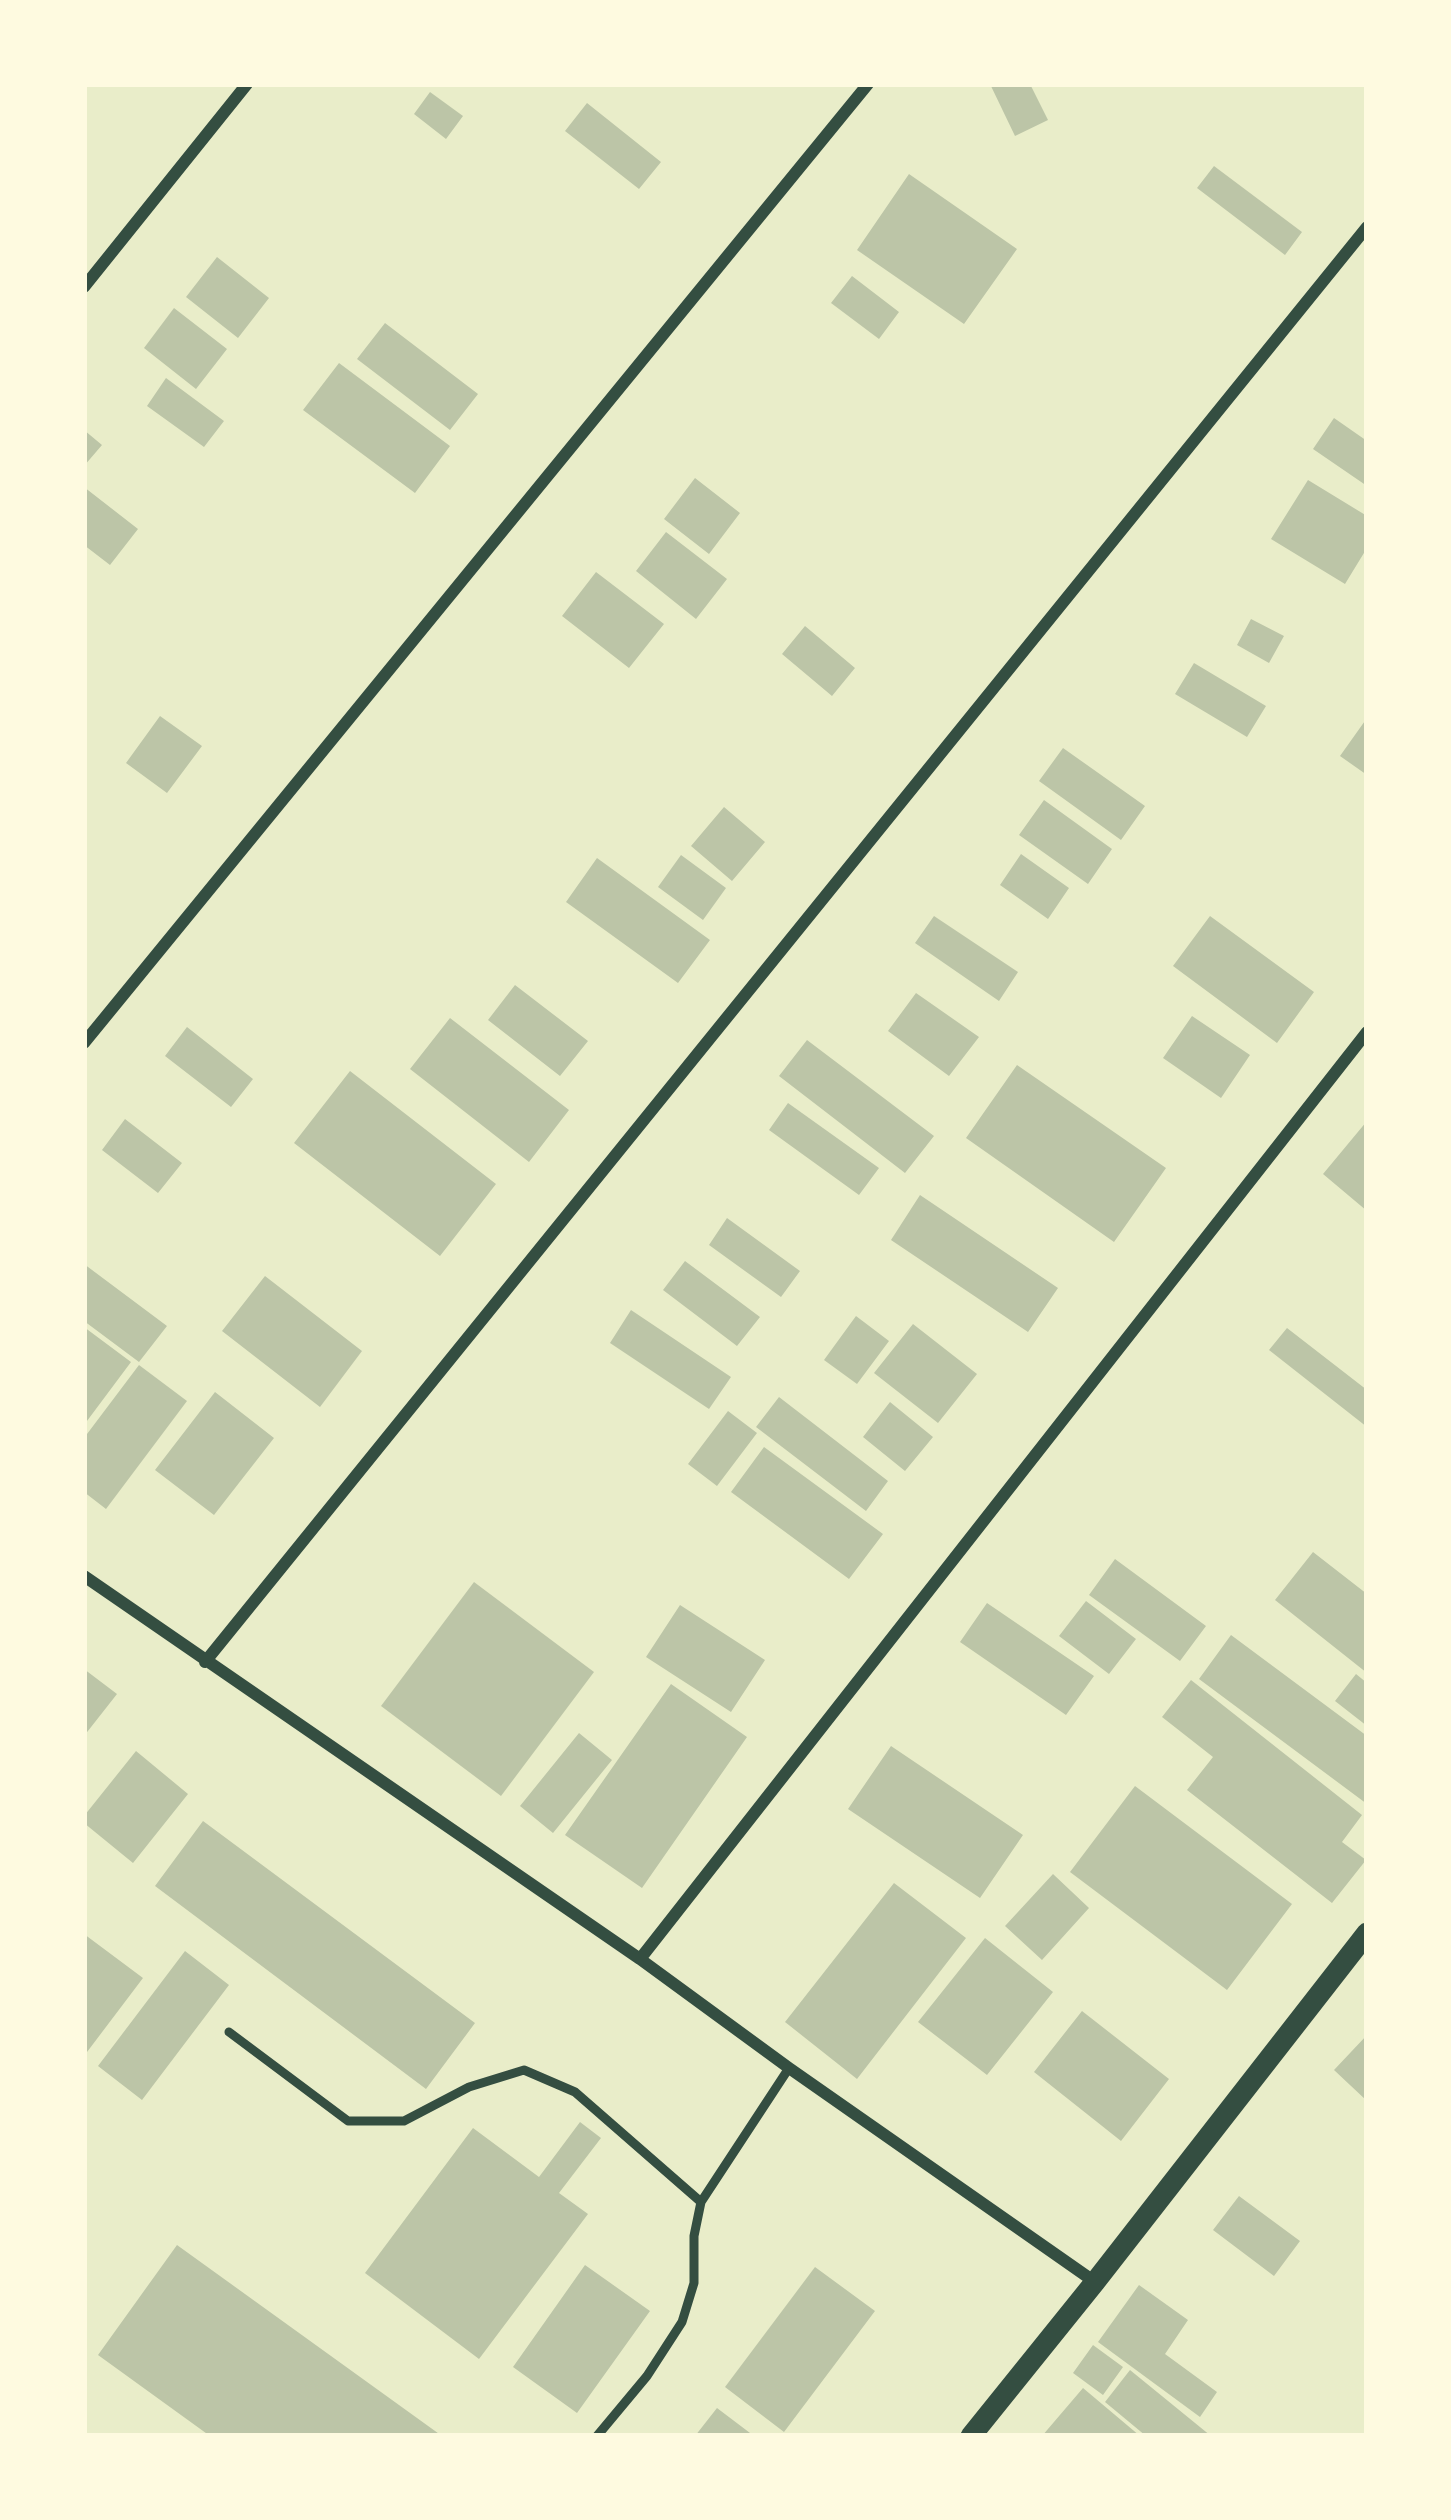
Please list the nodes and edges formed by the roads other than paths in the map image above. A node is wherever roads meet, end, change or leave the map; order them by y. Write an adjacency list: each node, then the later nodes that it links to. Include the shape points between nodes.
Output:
1 (247, 84): 4 (street)
2 (868, 84): 6 (street)
3 (1367, 227): 8 (street)
4 (84, 286)
5 (1367, 1032): 10 (street)
6 (84, 1043)
7 (84, 1576): 8 (street)
8 (205, 1662): 10 (street)
9 (1367, 1933): 14 (street)
10 (640, 1959): 12 (street)
11 (229, 2032): 13 (lane, via 347,2121 404,2121 470,2086 524,2070 574,2092)
12 (789, 2068): 13 (lane); 14 (street)
13 (701, 2202): 15 (lane, via 682,2322)
14 (1095, 2282): 16 (street)
15 (597, 2436)
16 (971, 2436)

